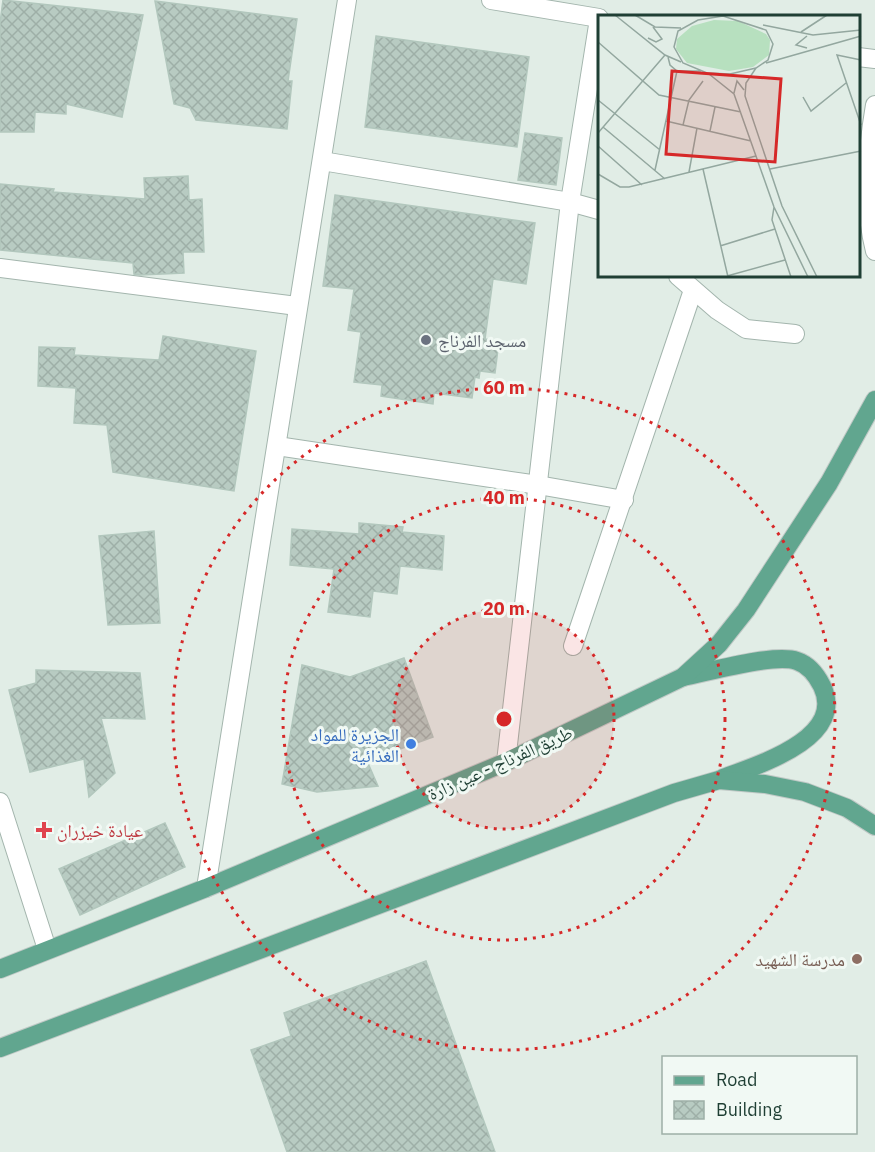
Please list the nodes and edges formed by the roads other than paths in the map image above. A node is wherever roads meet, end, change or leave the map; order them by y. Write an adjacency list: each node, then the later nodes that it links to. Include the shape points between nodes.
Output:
1 (347, 0): 10 (street)
2 (491, 0): 5 (street)
3 (602, 0): 4 (street)
4 (600, 15)
5 (598, 18)
6 (598, 24): 11 (street)
7 (860, 57): 8 (street)
8 (875, 59)
9 (875, 105): 13 (street, via 868,204)
10 (322, 161): 11 (street); 17 (street)
11 (570, 202): 12 (street); 21 (street)
12 (598, 210)
13 (875, 251)
14 (0, 268): 17 (street)
15 (680, 278): 16 (street)
16 (693, 290): 18 (street, via 746,329); 22 (street)
17 (297, 306): 20 (street)
18 (795, 334)
19 (875, 400): 24 (main road, طريق الفرناج - عين زارة, via 830,483 772,573 719,644)
20 (277, 446): 21 (street); 29 (street)
21 (538, 485): 22 (street); 25 (street)
22 (624, 500): 23 (street)
23 (573, 646)
24 (683, 677): 25 (main road, طريق الفرناج - عين زارة); 26 (main road, via 774,659 797,661 816,674 826,695 824,718 810,737 779,755)
25 (506, 762): 29 (main road, طريق الفرناج - عين زارة)
26 (719, 780): 28 (main road, via 805,792 847,808); 32 (main road, via 674,793)
27 (0, 802): 30 (street)
28 (875, 826)
29 (206, 888): 30 (main road, طريق الفرناج - عين زارة)
30 (47, 950): 31 (main road, طريق الفرناج - عين زارة)
31 (0, 969)
32 (0, 1048)

